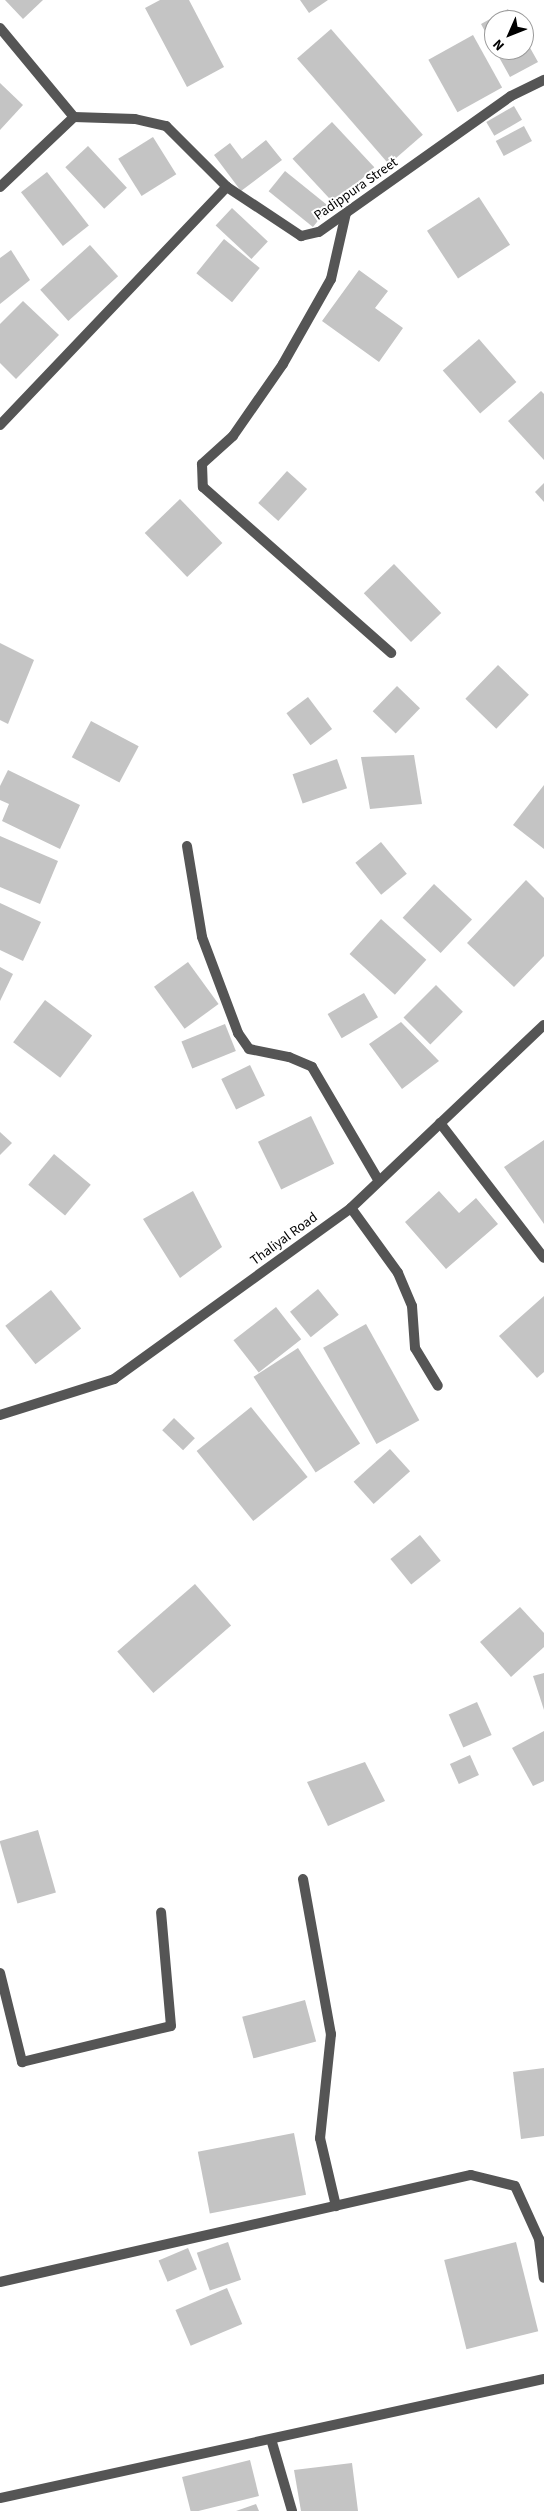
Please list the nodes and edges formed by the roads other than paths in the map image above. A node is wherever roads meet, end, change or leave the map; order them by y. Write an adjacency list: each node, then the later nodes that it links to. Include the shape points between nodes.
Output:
1 (1, 32): 3 (street)
2 (544, 80): 6 (street, Padippura Street, via 511,96)
3 (74, 117): 4 (street); 5 (street, Padippura Street, via 135,119 166,126)
4 (0, 187)
5 (227, 187): 6 (street, Padippura Street, via 300,236 319,232); 7 (street)
6 (346, 213): 8 (street, via 331,279 266,388 233,436 202,464 203,487)
7 (0, 425)
8 (391, 653)
9 (187, 846): 12 (street, via 202,937 238,1033 249,1049 289,1057 312,1067)
10 (544, 1025): 11 (street, Thaliyal Road)
11 (440, 1123): 12 (street, Thaliyal Road); 14 (street)
12 (379, 1181): 13 (street, Thaliyal Road)
13 (351, 1208): 15 (street, via 398,1273 412,1306 415,1348); 16 (street, Thaliyal Road, via 114,1379)
14 (544, 1258)
15 (438, 1386)
16 (0, 1415)
17 (303, 1879): 20 (street, via 332,2034 320,2138)
18 (161, 1912): 19 (street, via 171,2026 22,2062)
19 (0, 1973)
20 (336, 2206): 21 (street, via 471,2175 515,2186 540,2239); 22 (street)
21 (544, 2278)
22 (0, 2282)
23 (544, 2379): 24 (street)
24 (271, 2439): 25 (street); 26 (street)
25 (0, 2498)
26 (292, 2511)

